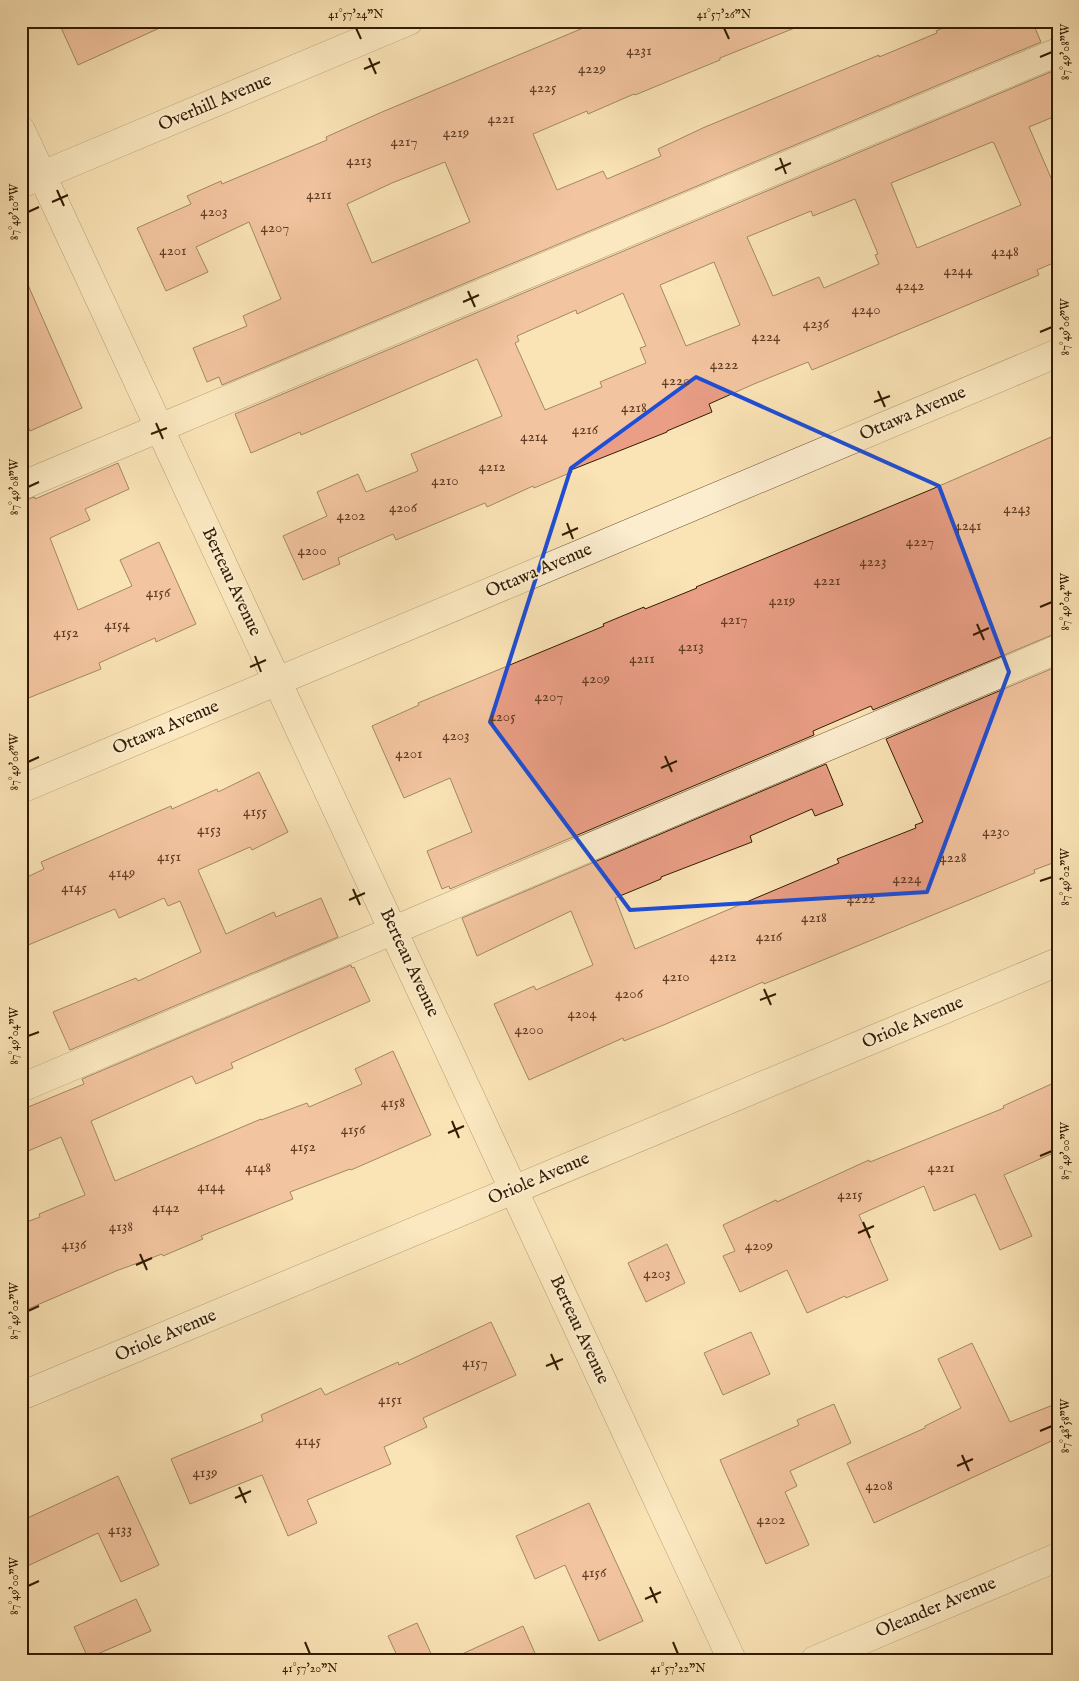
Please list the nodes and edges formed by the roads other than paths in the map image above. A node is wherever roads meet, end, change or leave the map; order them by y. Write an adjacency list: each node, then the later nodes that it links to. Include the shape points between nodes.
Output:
1 (409, 21): 4 (street, Overhill Avenue)
2 (1058, 52): 6 (street)
3 (21, 130): 4 (street, Berteau Avenue)
4 (32, 180): 6 (street, Berteau Avenue)
5 (1058, 353): 9 (street, Ottawa Avenue)
6 (160, 428): 7 (street); 9 (street, Berteau Avenue)
7 (21, 486)
8 (1058, 649): 11 (street)
9 (278, 681): 10 (street, Ottawa Avenue); 11 (street, Berteau Avenue)
10 (21, 789)
11 (393, 930): 13 (street); 14 (street, Berteau Avenue)
12 (1058, 962): 14 (street, Oriole Avenue)
13 (21, 1088)
14 (514, 1190): 15 (street, Oriole Avenue); 17 (street, Berteau Avenue)
15 (21, 1396)
16 (1058, 1556): 18 (street, Oleander Avenue)
17 (732, 1660)
18 (815, 1660)

